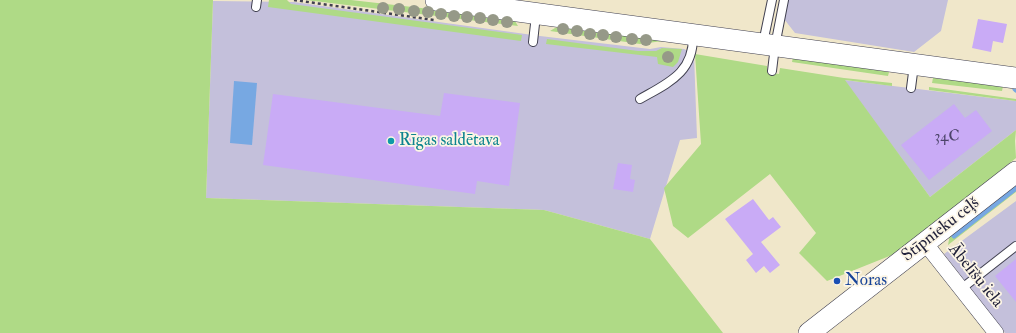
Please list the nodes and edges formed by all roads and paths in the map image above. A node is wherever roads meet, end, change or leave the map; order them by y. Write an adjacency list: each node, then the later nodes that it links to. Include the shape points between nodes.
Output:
1 (436, 0): 4 (street)
2 (772, 0): 8 (lane)
3 (784, 0): 8 (lane)
4 (488, 3): 5 (street)
5 (536, 14): 6 (street); 7 (lane)
6 (693, 35): 8 (street); 13 (lane, via 693,47 687,65 670,82)
7 (533, 42)
8 (769, 45): 9 (street); 10 (lane)
9 (914, 64): 11 (street); 12 (lane)
10 (772, 71)
11 (1016, 78)
12 (911, 88)
13 (640, 99)
14 (1016, 172): 15 (street, Stīpnieku ceļš)
15 (925, 243): 17 (street, Ābelīšu iela); 18 (street, Stīpnieku ceļš)
16 (1016, 246): 17 (lane)
17 (961, 289): 19 (street, Ābelīšu iela)
18 (809, 333)
19 (996, 333)

